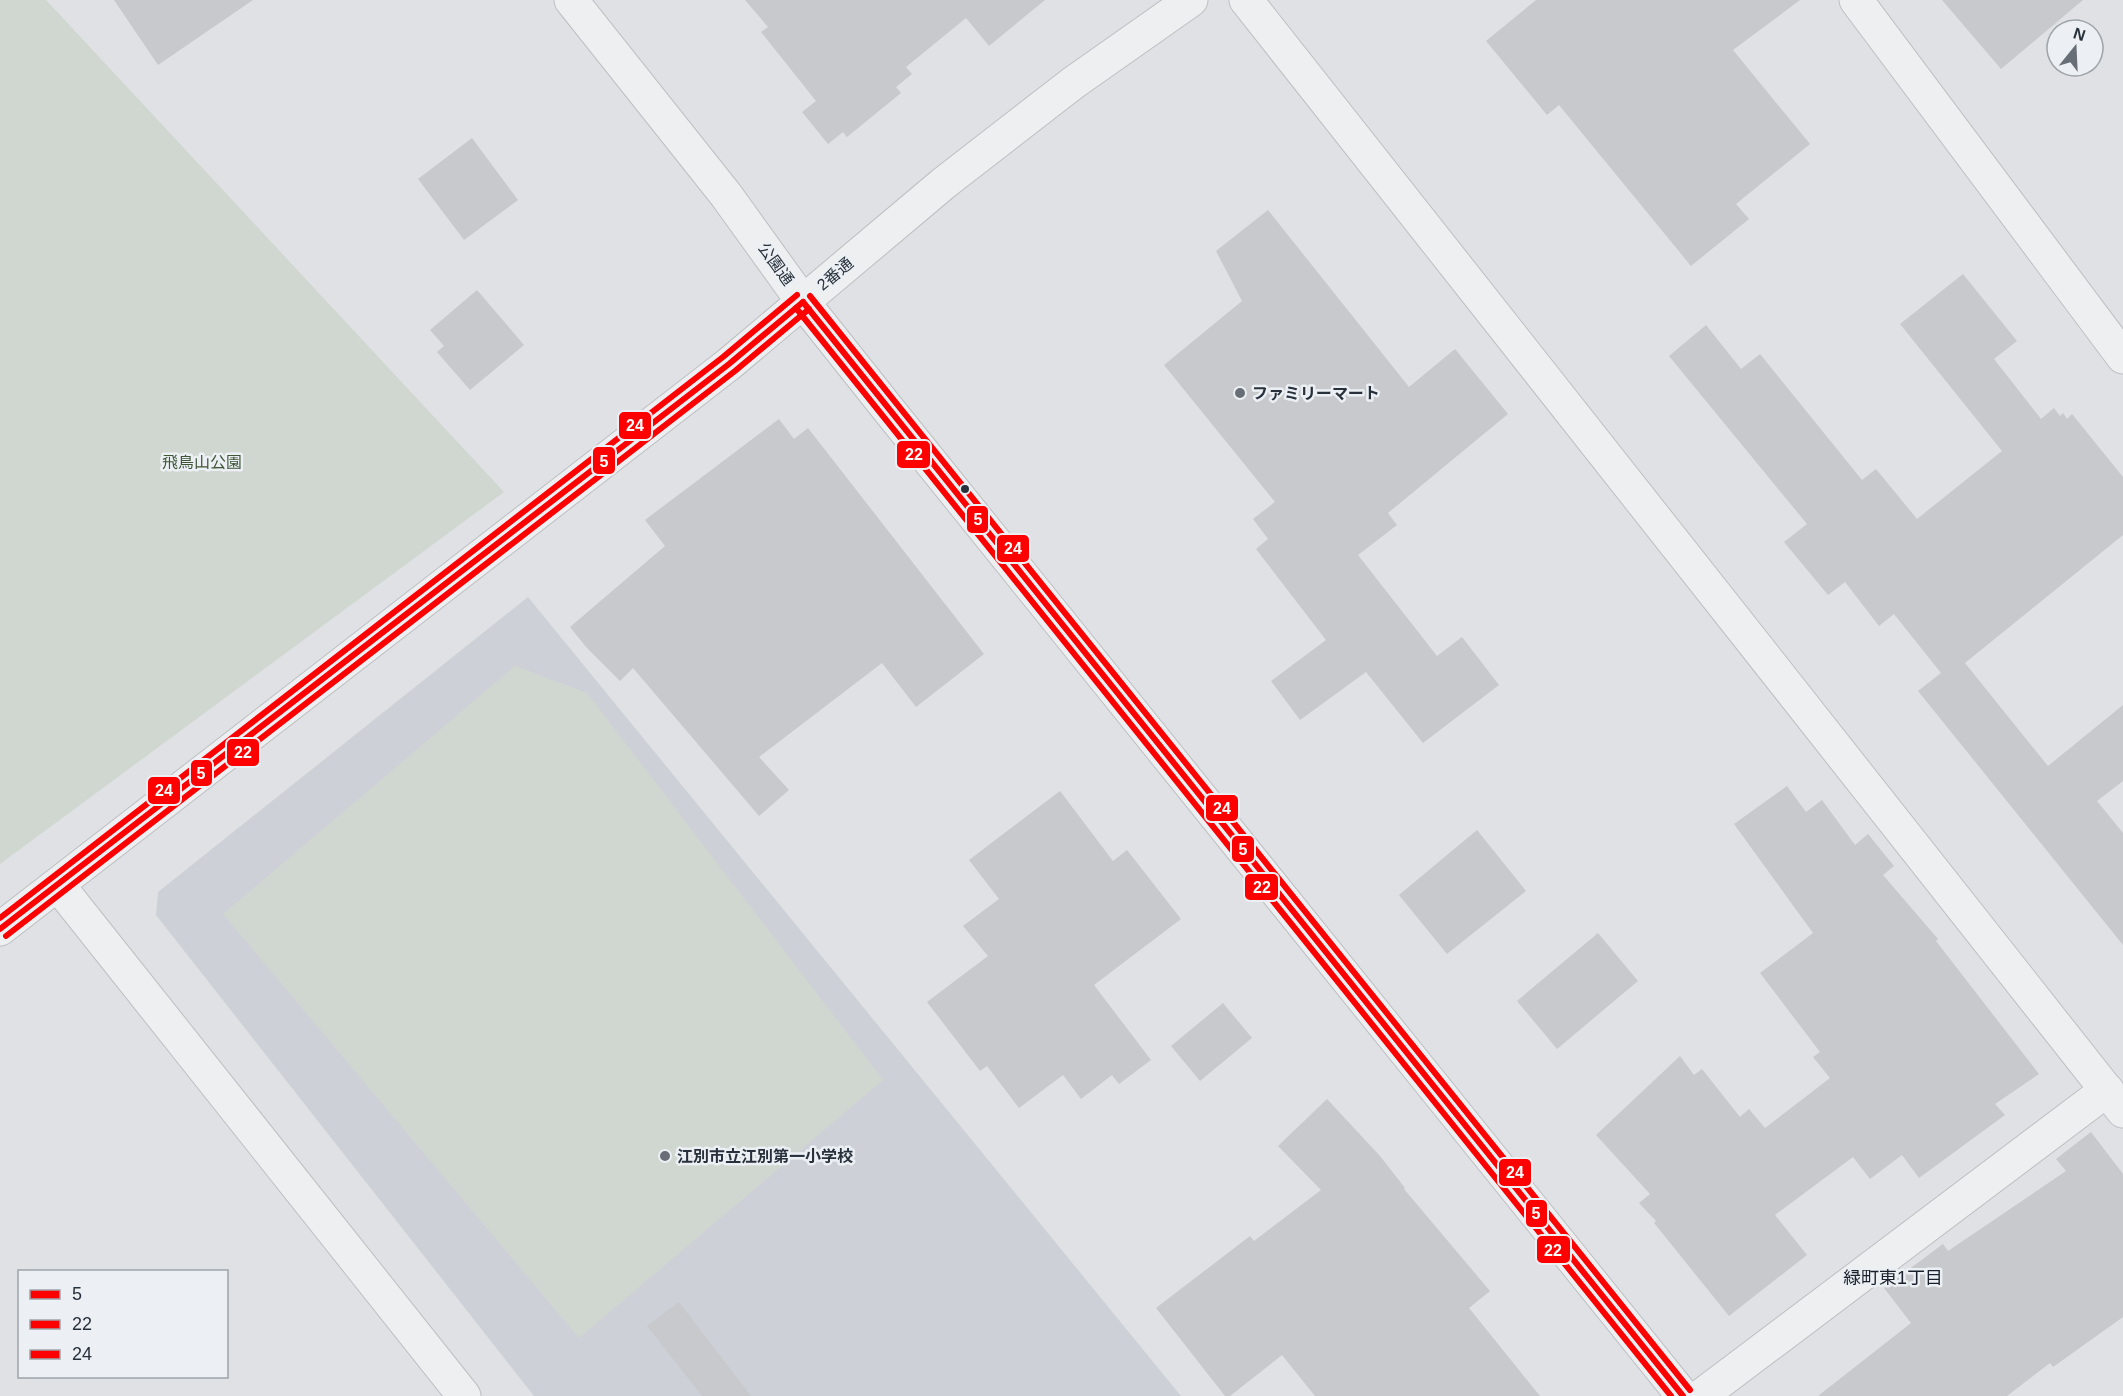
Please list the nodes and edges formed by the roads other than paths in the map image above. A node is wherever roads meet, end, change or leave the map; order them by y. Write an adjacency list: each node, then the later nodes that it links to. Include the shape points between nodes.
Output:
1 (571, 0): 5 (street, 公園通, via 726,195)
2 (1191, 0): 5 (street, 2番通, via 1063,90)
3 (1246, 0): 9 (street)
4 (1856, 0): 6 (street)
5 (802, 302): 7 (street, 2番通, via 720,372); 11 (street, 公園通)
6 (2123, 357)
7 (58, 885): 8 (street, 2番通); 10 (street)
8 (0, 929)
9 (2115, 1101): 12 (street)
10 (464, 1396)
11 (1683, 1396)
12 (1701, 1396)

